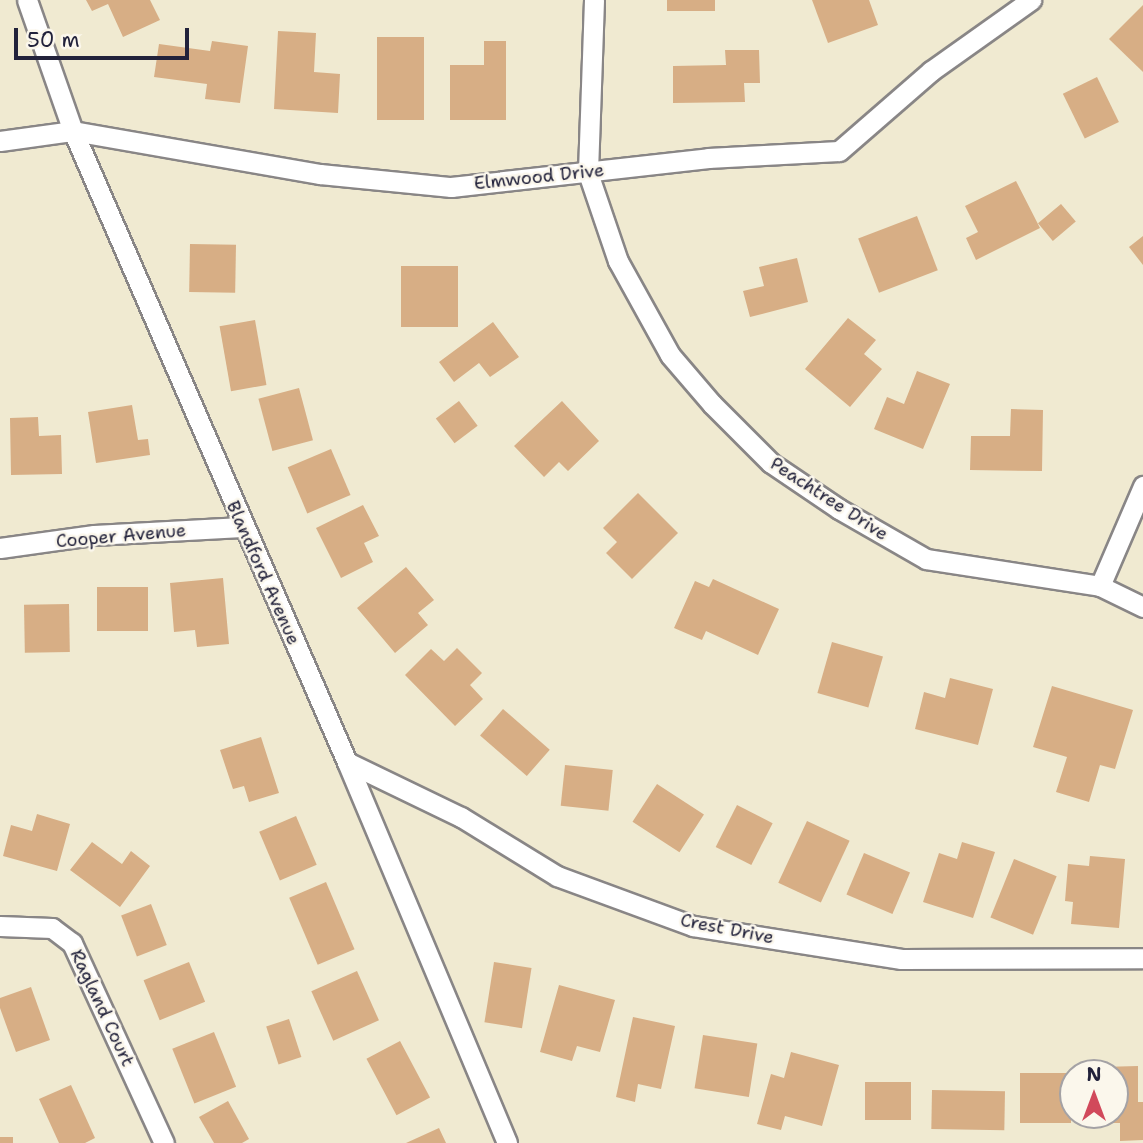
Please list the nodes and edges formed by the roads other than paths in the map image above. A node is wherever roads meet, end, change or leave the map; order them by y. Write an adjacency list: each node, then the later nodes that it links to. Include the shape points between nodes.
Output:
1 (27, 0): 4 (street, Blandford Avenue)
2 (594, 0): 6 (street, Peachtree Drive)
3 (1031, 0): 6 (street, Elmwood Drive, via 931,71 839,151 708,158)
4 (73, 131): 5 (street, Elmwood Drive); 6 (street, Elmwood Drive, via 320,174 451,187); 8 (street, Blandford Avenue)
5 (0, 141)
6 (588, 173): 10 (street, Peachtree Drive, via 618,261 670,355 771,463 926,559)
7 (1143, 486): 10 (street)
8 (242, 527): 9 (street, Cooper Avenue, via 94,535); 12 (street, Blandford Avenue)
9 (0, 548)
10 (1100, 586): 11 (street, Peachtree Drive)
11 (1143, 607)
12 (347, 762): 14 (street, Crest Drive, via 461,817 557,876 693,926 901,959); 16 (street, Blandford Avenue)
13 (0, 926): 15 (street, Ragland Court, via 51,928 72,943)
14 (1143, 958)
15 (164, 1143)
16 (506, 1143)

